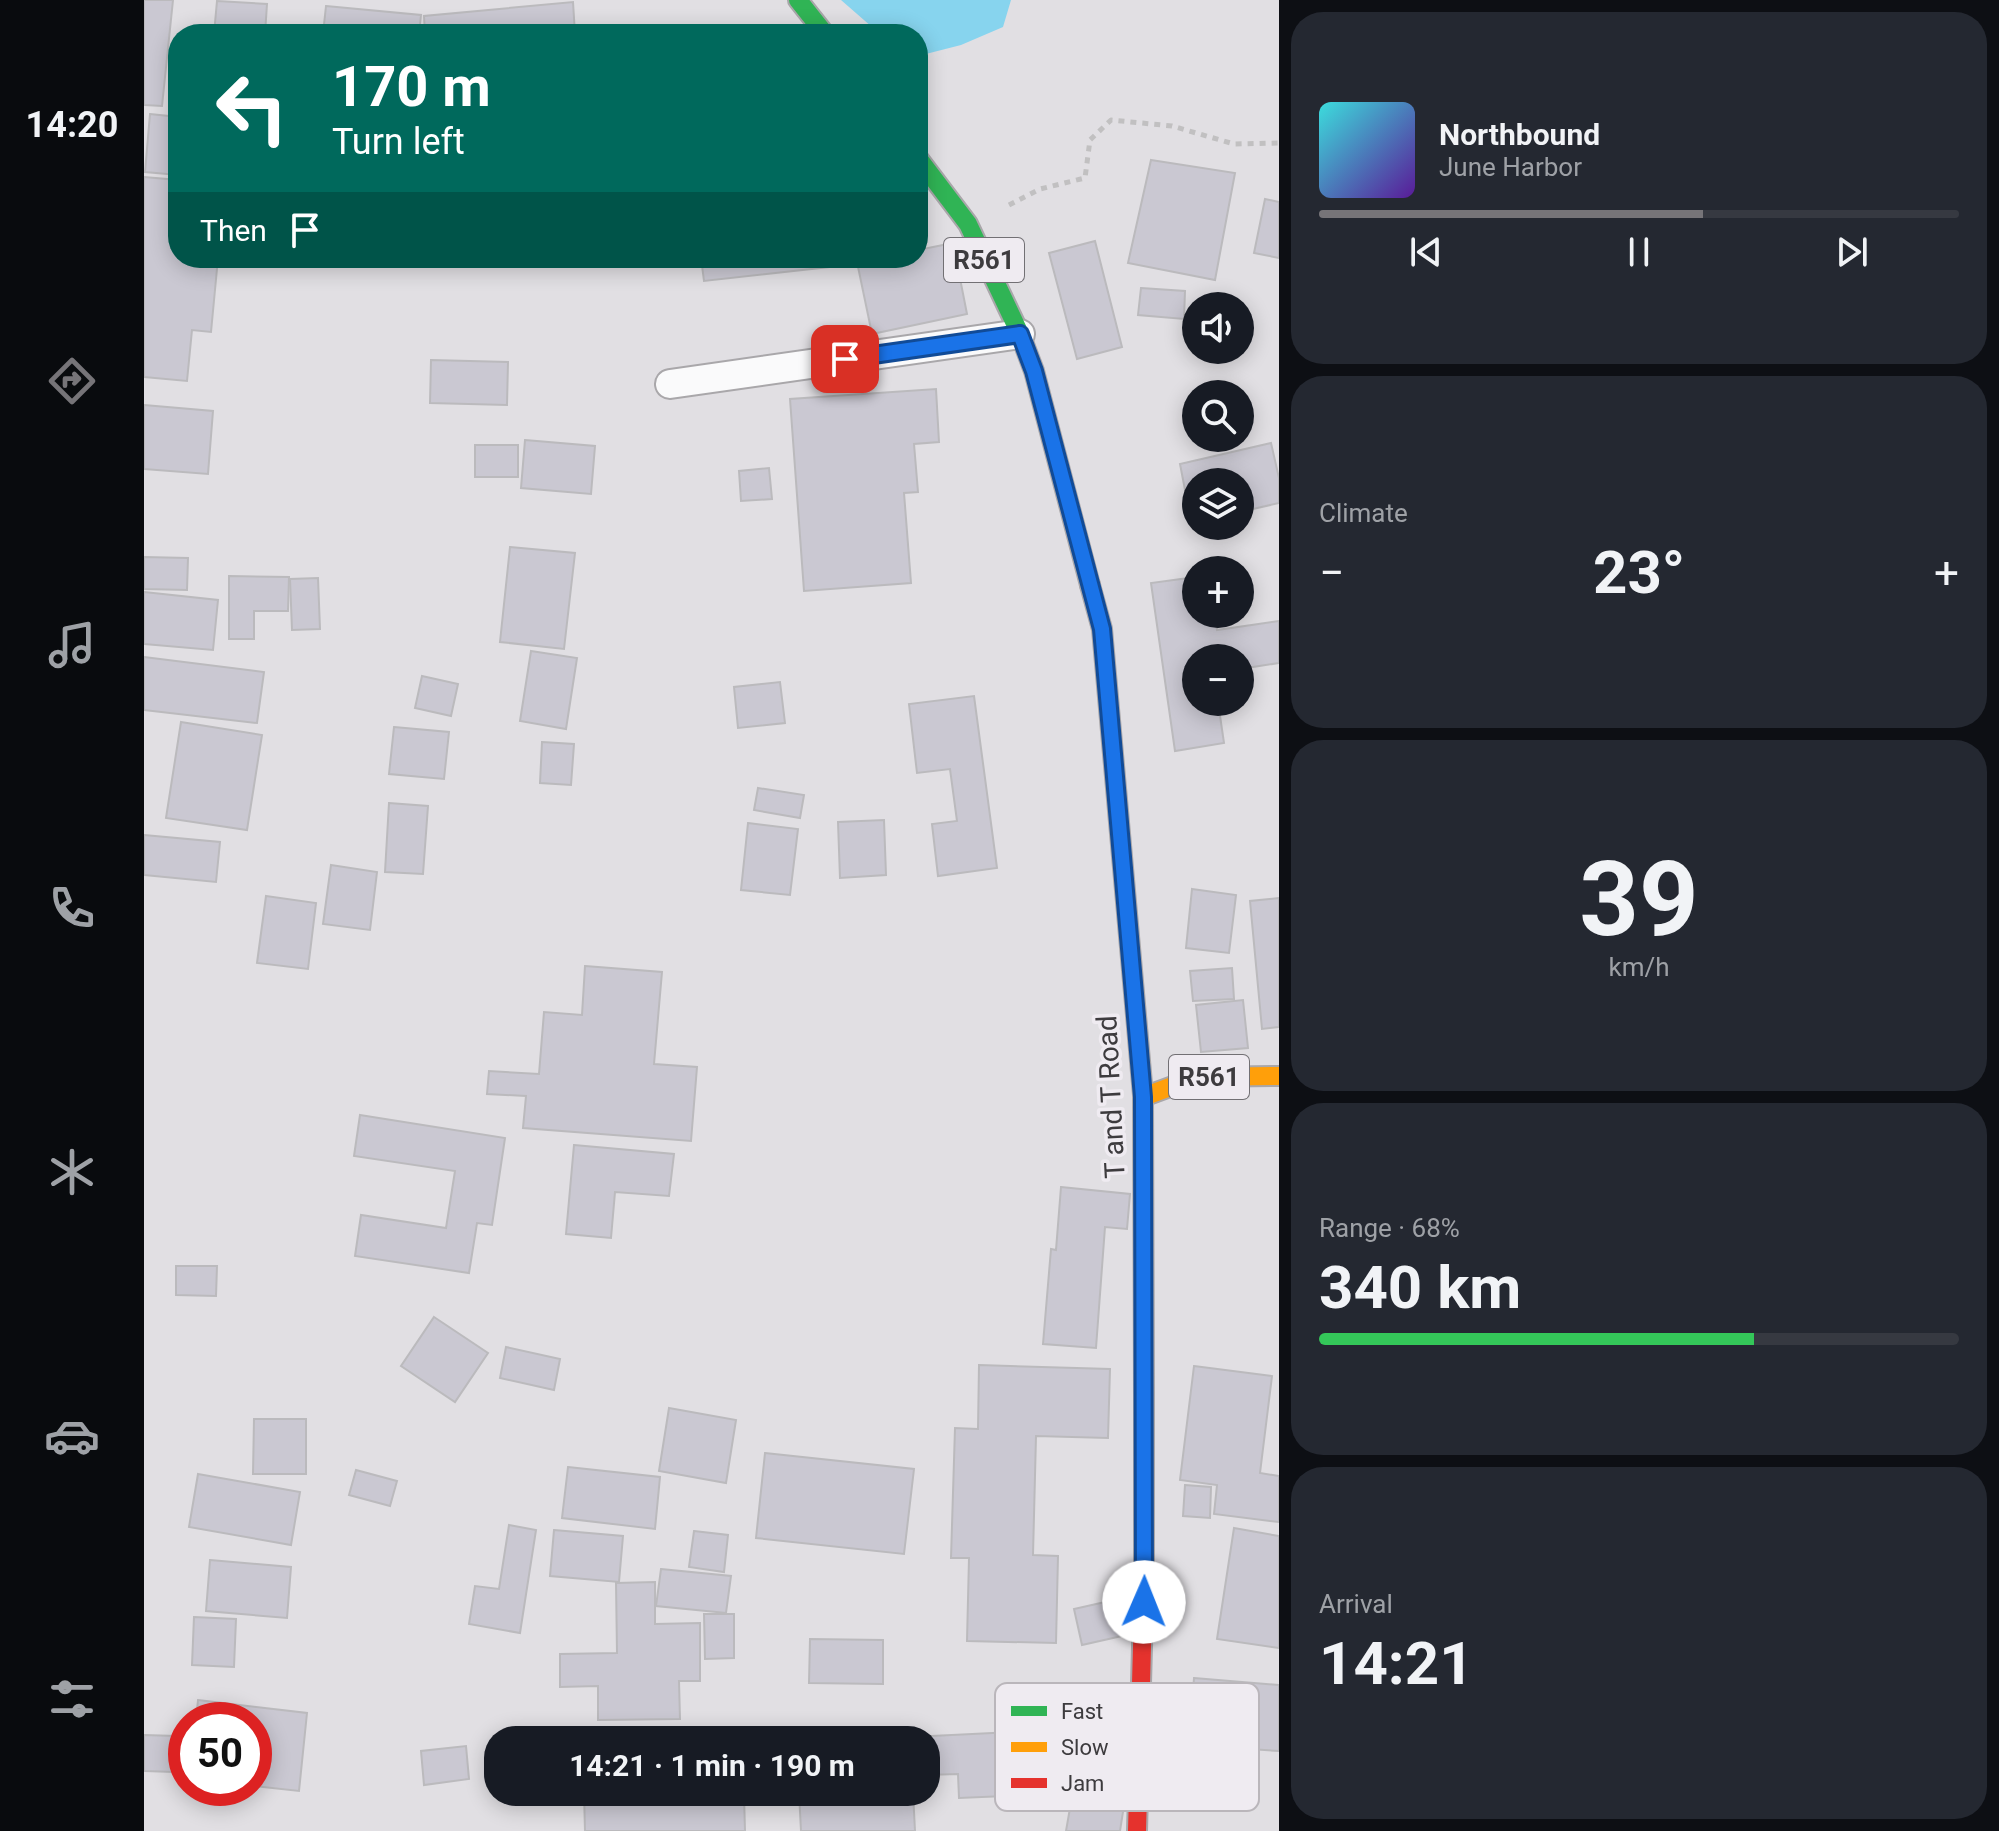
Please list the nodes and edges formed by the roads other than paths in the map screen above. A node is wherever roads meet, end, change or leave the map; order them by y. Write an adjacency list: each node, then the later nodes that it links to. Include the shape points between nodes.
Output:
1 (798, 0): 2 (main road)
2 (817, 24)
3 (928, 171): 4 (main road, R561, via 968,224)
4 (1020, 334): 5 (lane); 7 (main road, T and T Road / R561, via 1102,629)
5 (670, 384)
6 (1279, 1076): 7 (main road, R561, via 1197,1077)
7 (1143, 1097): 8 (main road, T and T Road)
8 (1141, 1683)
9 (1138, 1811): 10 (main road, T and T Road)
10 (1137, 1831)

